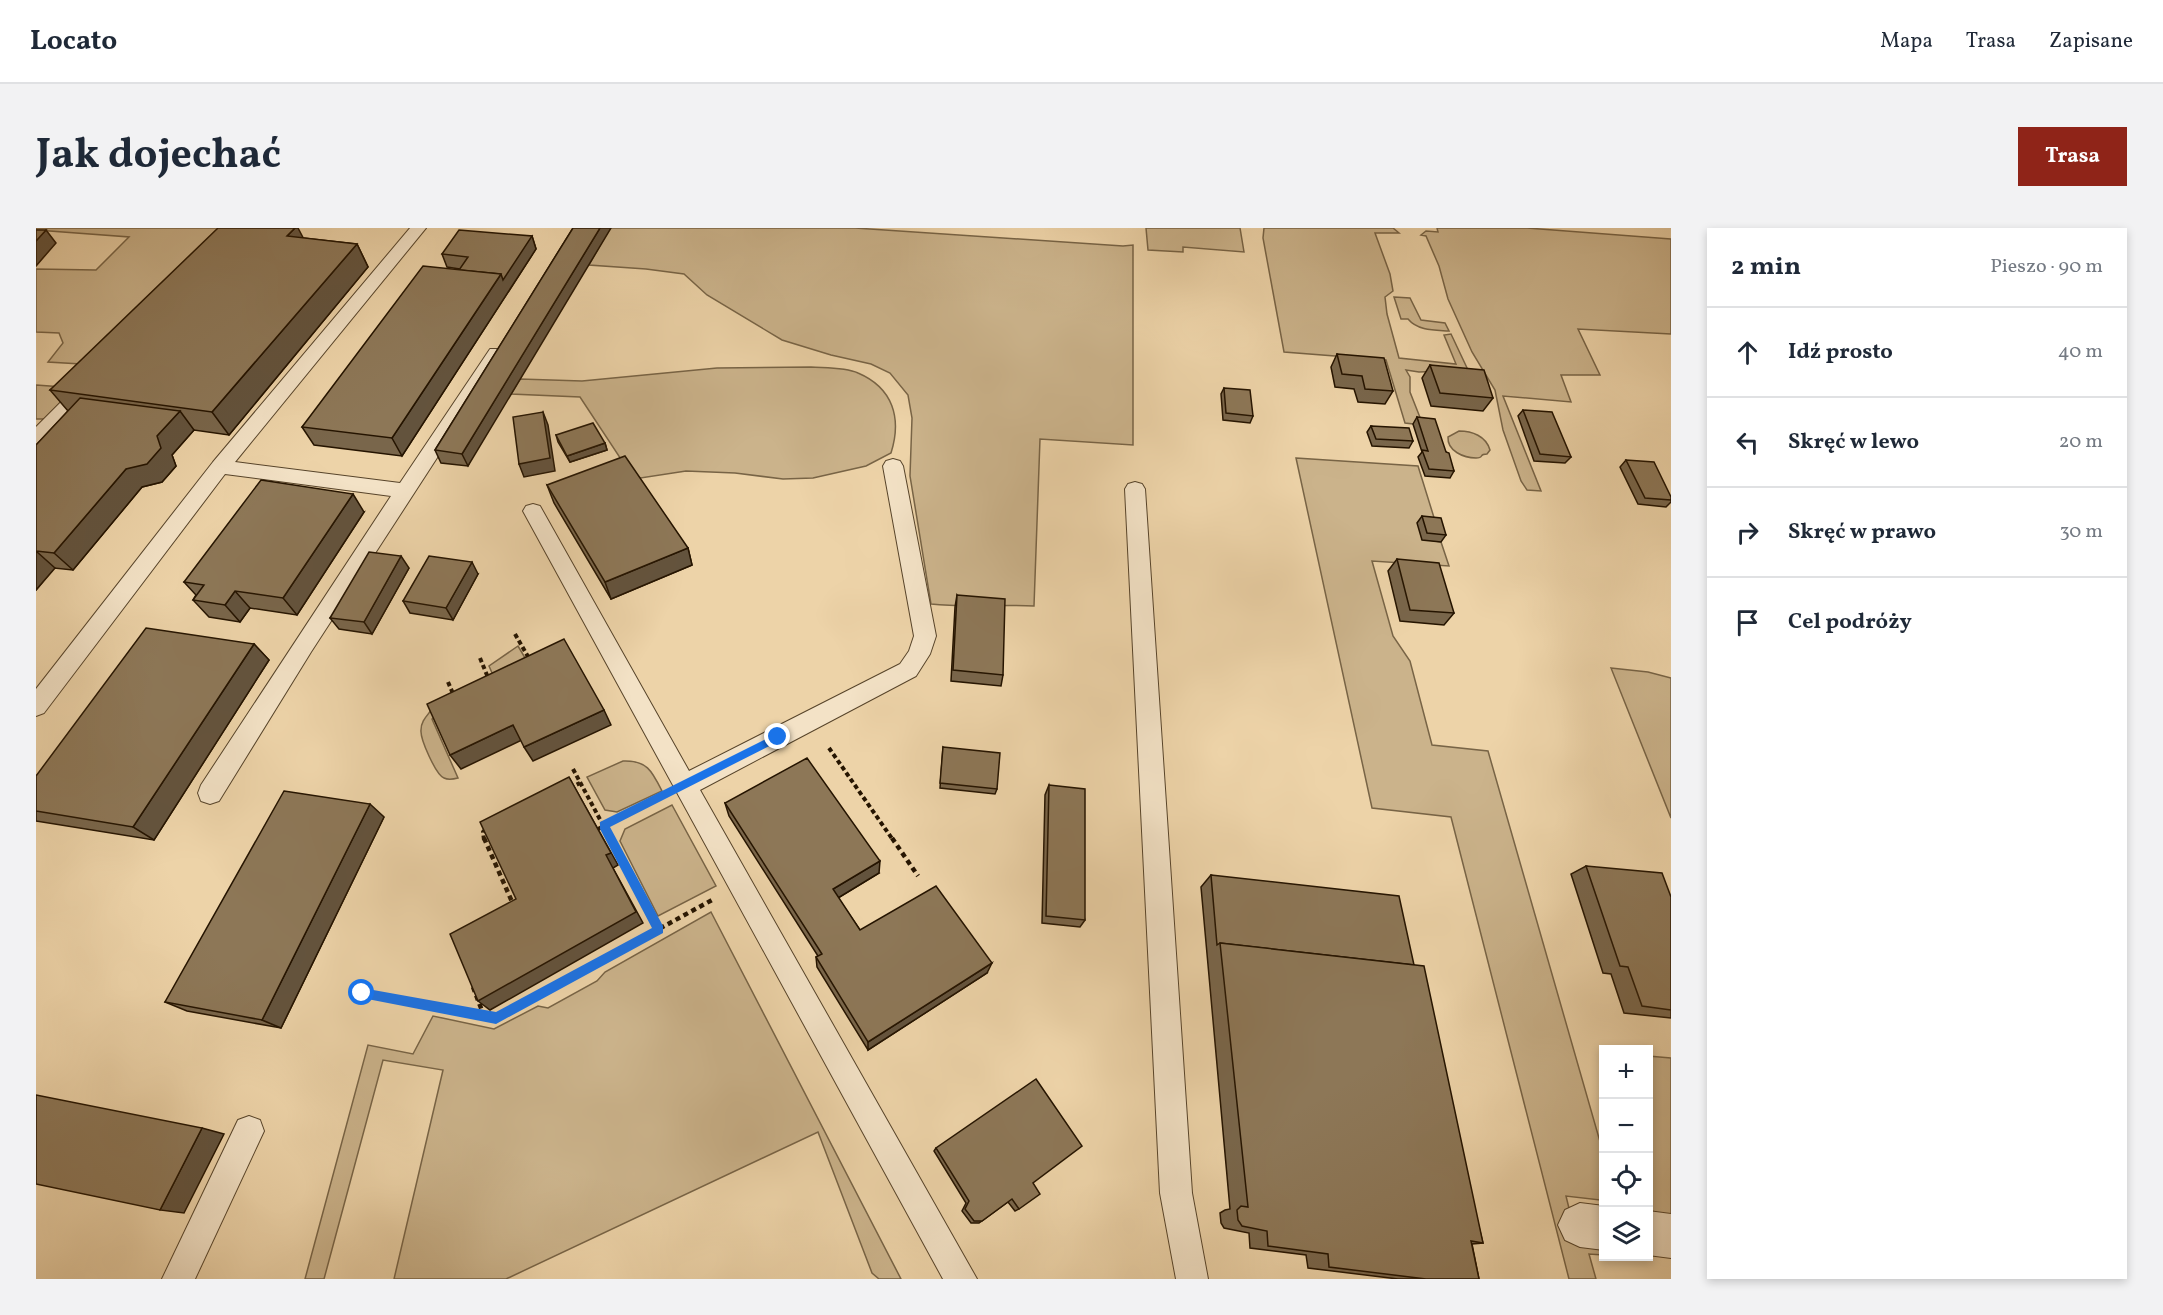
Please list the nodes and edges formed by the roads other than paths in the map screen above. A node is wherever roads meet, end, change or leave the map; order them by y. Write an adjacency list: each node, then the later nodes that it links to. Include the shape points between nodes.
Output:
1 (418, 228): 6 (lane)
2 (507, 336): 8 (lane)
3 (102, 371): 4 (lane)
4 (36, 438)
5 (893, 466): 11 (lane, via 925,636 919,654 908,670)
6 (220, 467): 8 (lane); 10 (lane)
7 (1135, 489): 18 (lane, via 1176,1193)
8 (406, 491): 12 (lane)
9 (533, 511): 11 (lane)
10 (36, 706)
11 (685, 785): 17 (lane)
12 (210, 793)
13 (249, 1131): 16 (lane)
14 (1653, 1234): 15 (street)
15 (1671, 1236)
16 (178, 1279)
17 (961, 1279)
18 (1192, 1279)

